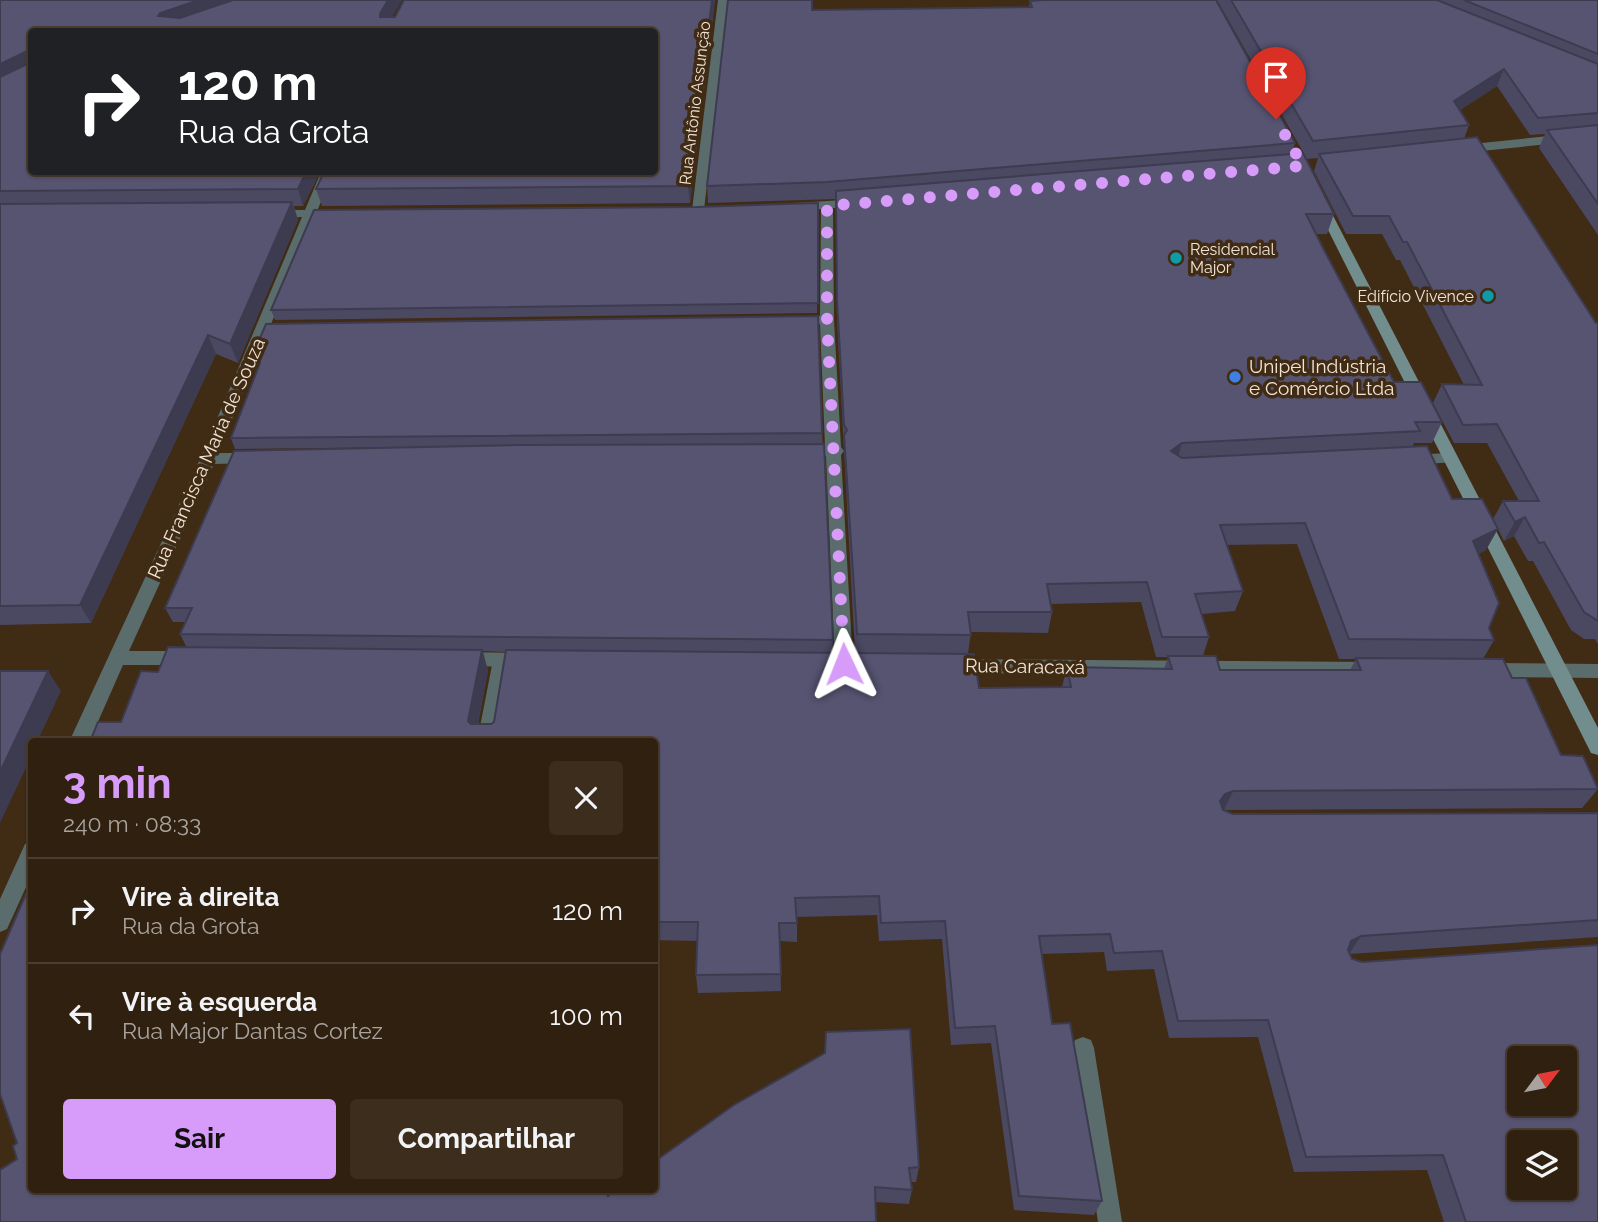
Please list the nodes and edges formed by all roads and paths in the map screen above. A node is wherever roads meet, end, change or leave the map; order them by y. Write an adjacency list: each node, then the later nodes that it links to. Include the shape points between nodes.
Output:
1 (723, 0): 9 (street, Rua Antônio Assunção)
2 (1598, 135): 3 (street)
3 (1450, 151)
4 (326, 175): 12 (street, Rua Francisca Maria de Souza)
5 (1314, 190): 18 (street)
6 (867, 202): 7 (street)
7 (827, 206): 8 (street); 14 (street)
8 (788, 207)
9 (698, 210)
10 (350, 213): 12 (street)
11 (255, 214): 12 (street)
12 (309, 214): 19 (street, Rua Francisca Maria de Souza, via 270,328)
13 (786, 320): 14 (street)
14 (827, 320): 16 (street)
15 (781, 451): 16 (street)
16 (835, 451): 26 (street)
17 (277, 458): 19 (street)
18 (1449, 458): 20 (street); 30 (street)
19 (208, 459): 21 (street, Rua Francisca Maria de Souza)
20 (1394, 460)
21 (116, 658): 22 (street); 32 (street, Rua Francisca Maria de Souza)
22 (213, 658)
23 (447, 659): 24 (street)
24 (502, 660): 25 (street); 33 (street)
25 (543, 660)
26 (844, 664)
27 (941, 665): 28 (street, Rua Caracaxá)
28 (1395, 669)
29 (1464, 670): 30 (street)
30 (1560, 671): 31 (street); 34 (street)
31 (1598, 671)
32 (81, 738)
33 (489, 738)
34 (1598, 747)
35 (28, 859): 36 (street)
36 (0, 922)
37 (1083, 1048): 38 (street)
38 (1110, 1222)

